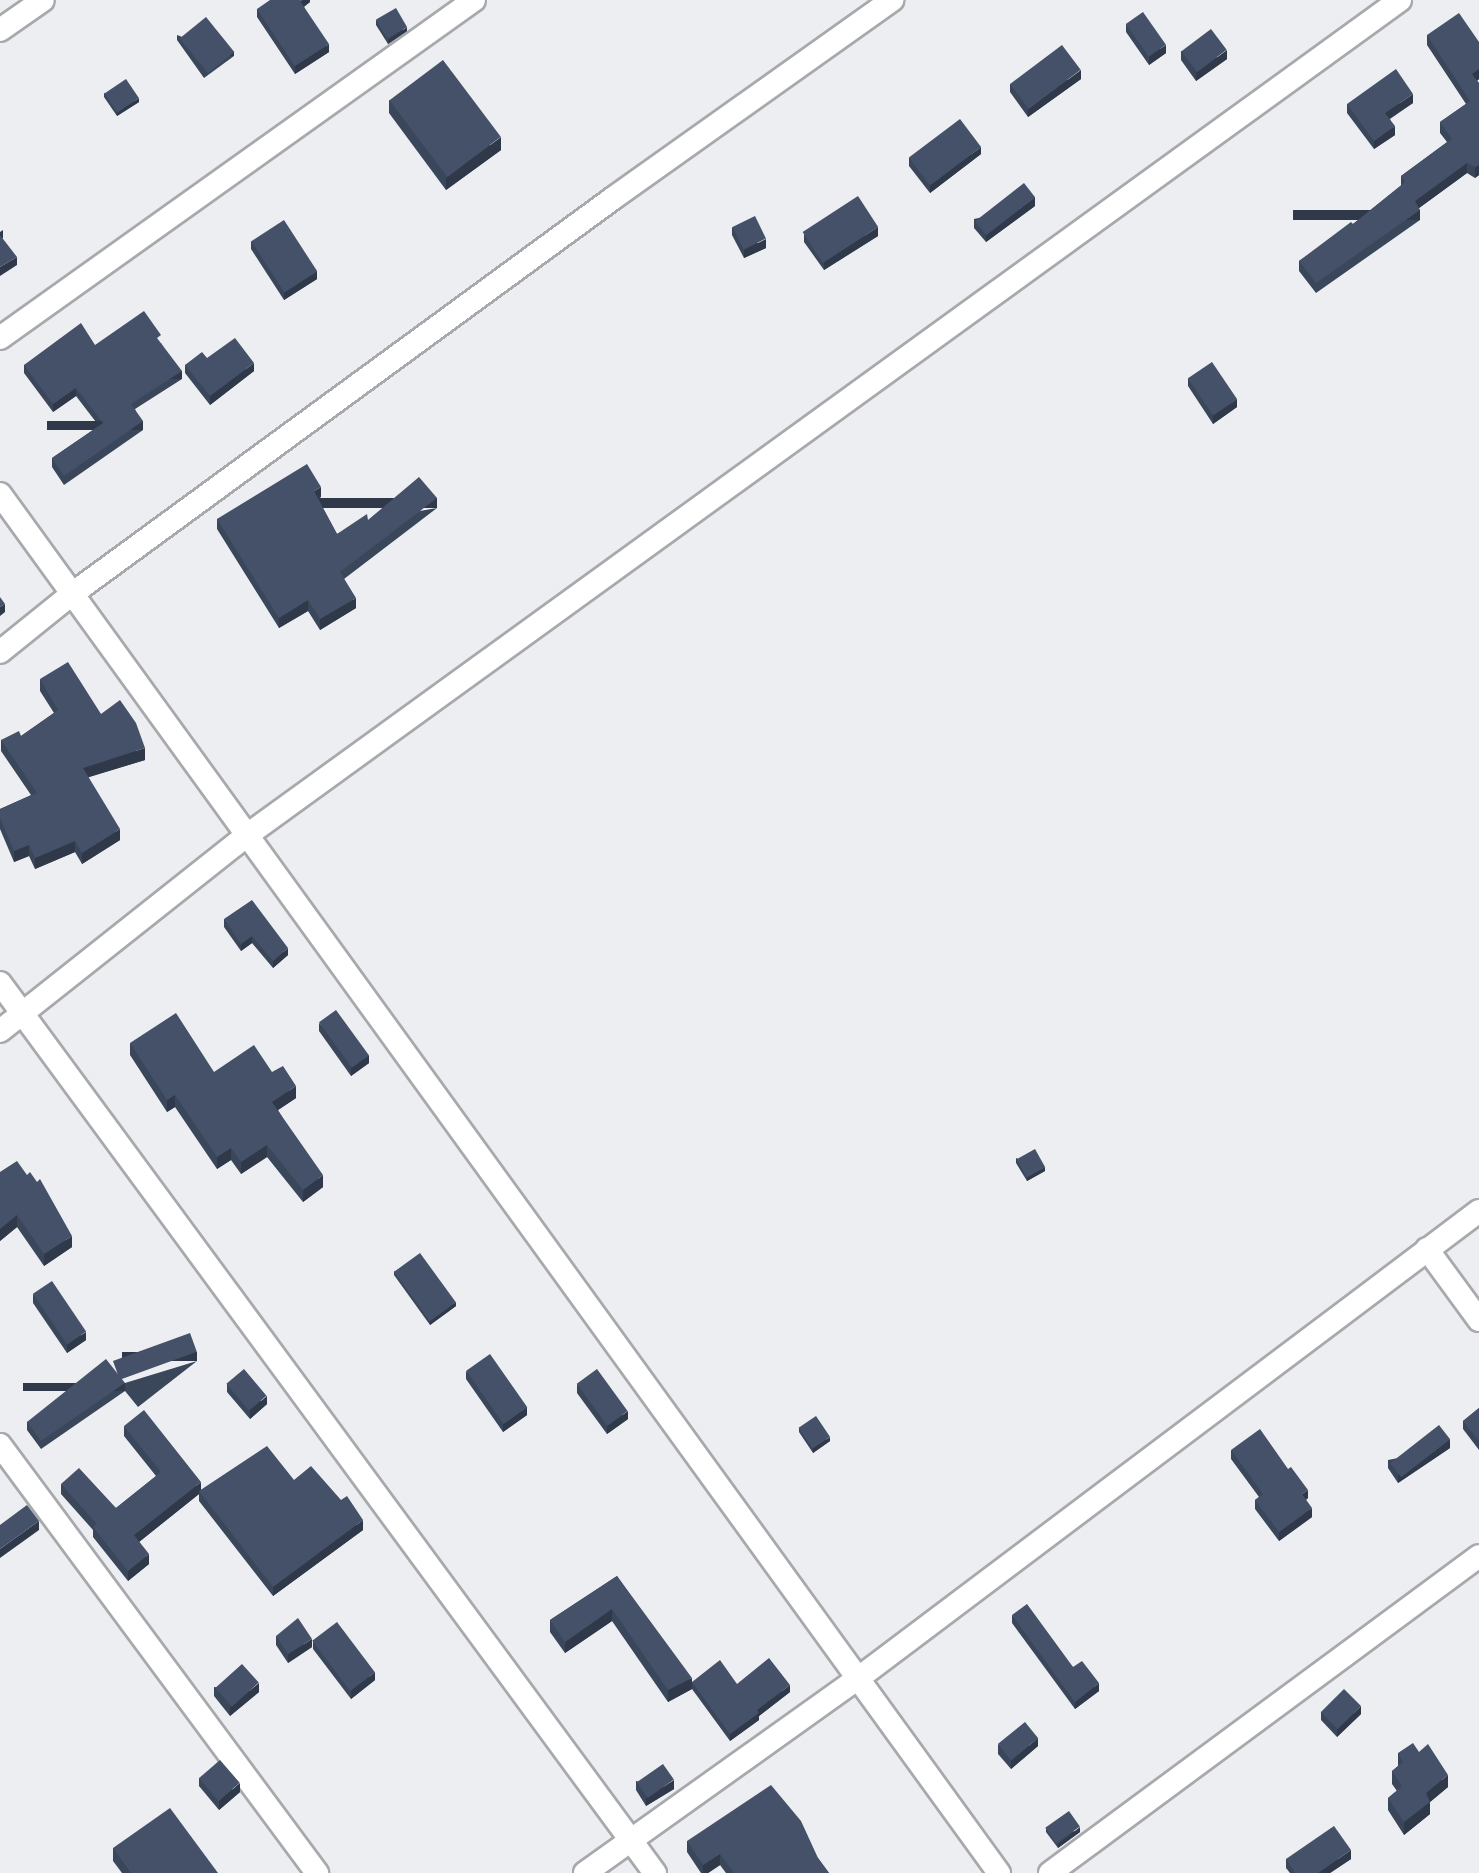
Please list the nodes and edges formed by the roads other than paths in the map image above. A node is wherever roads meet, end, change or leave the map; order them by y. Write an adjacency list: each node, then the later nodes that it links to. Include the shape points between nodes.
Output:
1 (43, 0): 5 (street)
2 (474, 0): 6 (street)
3 (892, 0): 8 (street, via 602,206)
4 (1400, 0): 10 (street)
5 (0, 30)
6 (0, 338)
7 (0, 494): 8 (street)
8 (72, 594): 9 (street); 10 (street)
9 (0, 652)
10 (246, 836): 12 (street); 19 (street)
11 (0, 983): 12 (street)
12 (21, 1015): 13 (street); 20 (street)
13 (0, 1031)
14 (1479, 1211): 15 (street)
15 (1427, 1249): 16 (street); 19 (street)
16 (1479, 1320)
17 (0, 1445): 21 (street)
18 (1479, 1556): 25 (street)
19 (856, 1680): 20 (street); 24 (street)
20 (631, 1841): 22 (street); 23 (street)
21 (316, 1873)
22 (585, 1873)
23 (655, 1873)
24 (999, 1873)
25 (1050, 1873)

